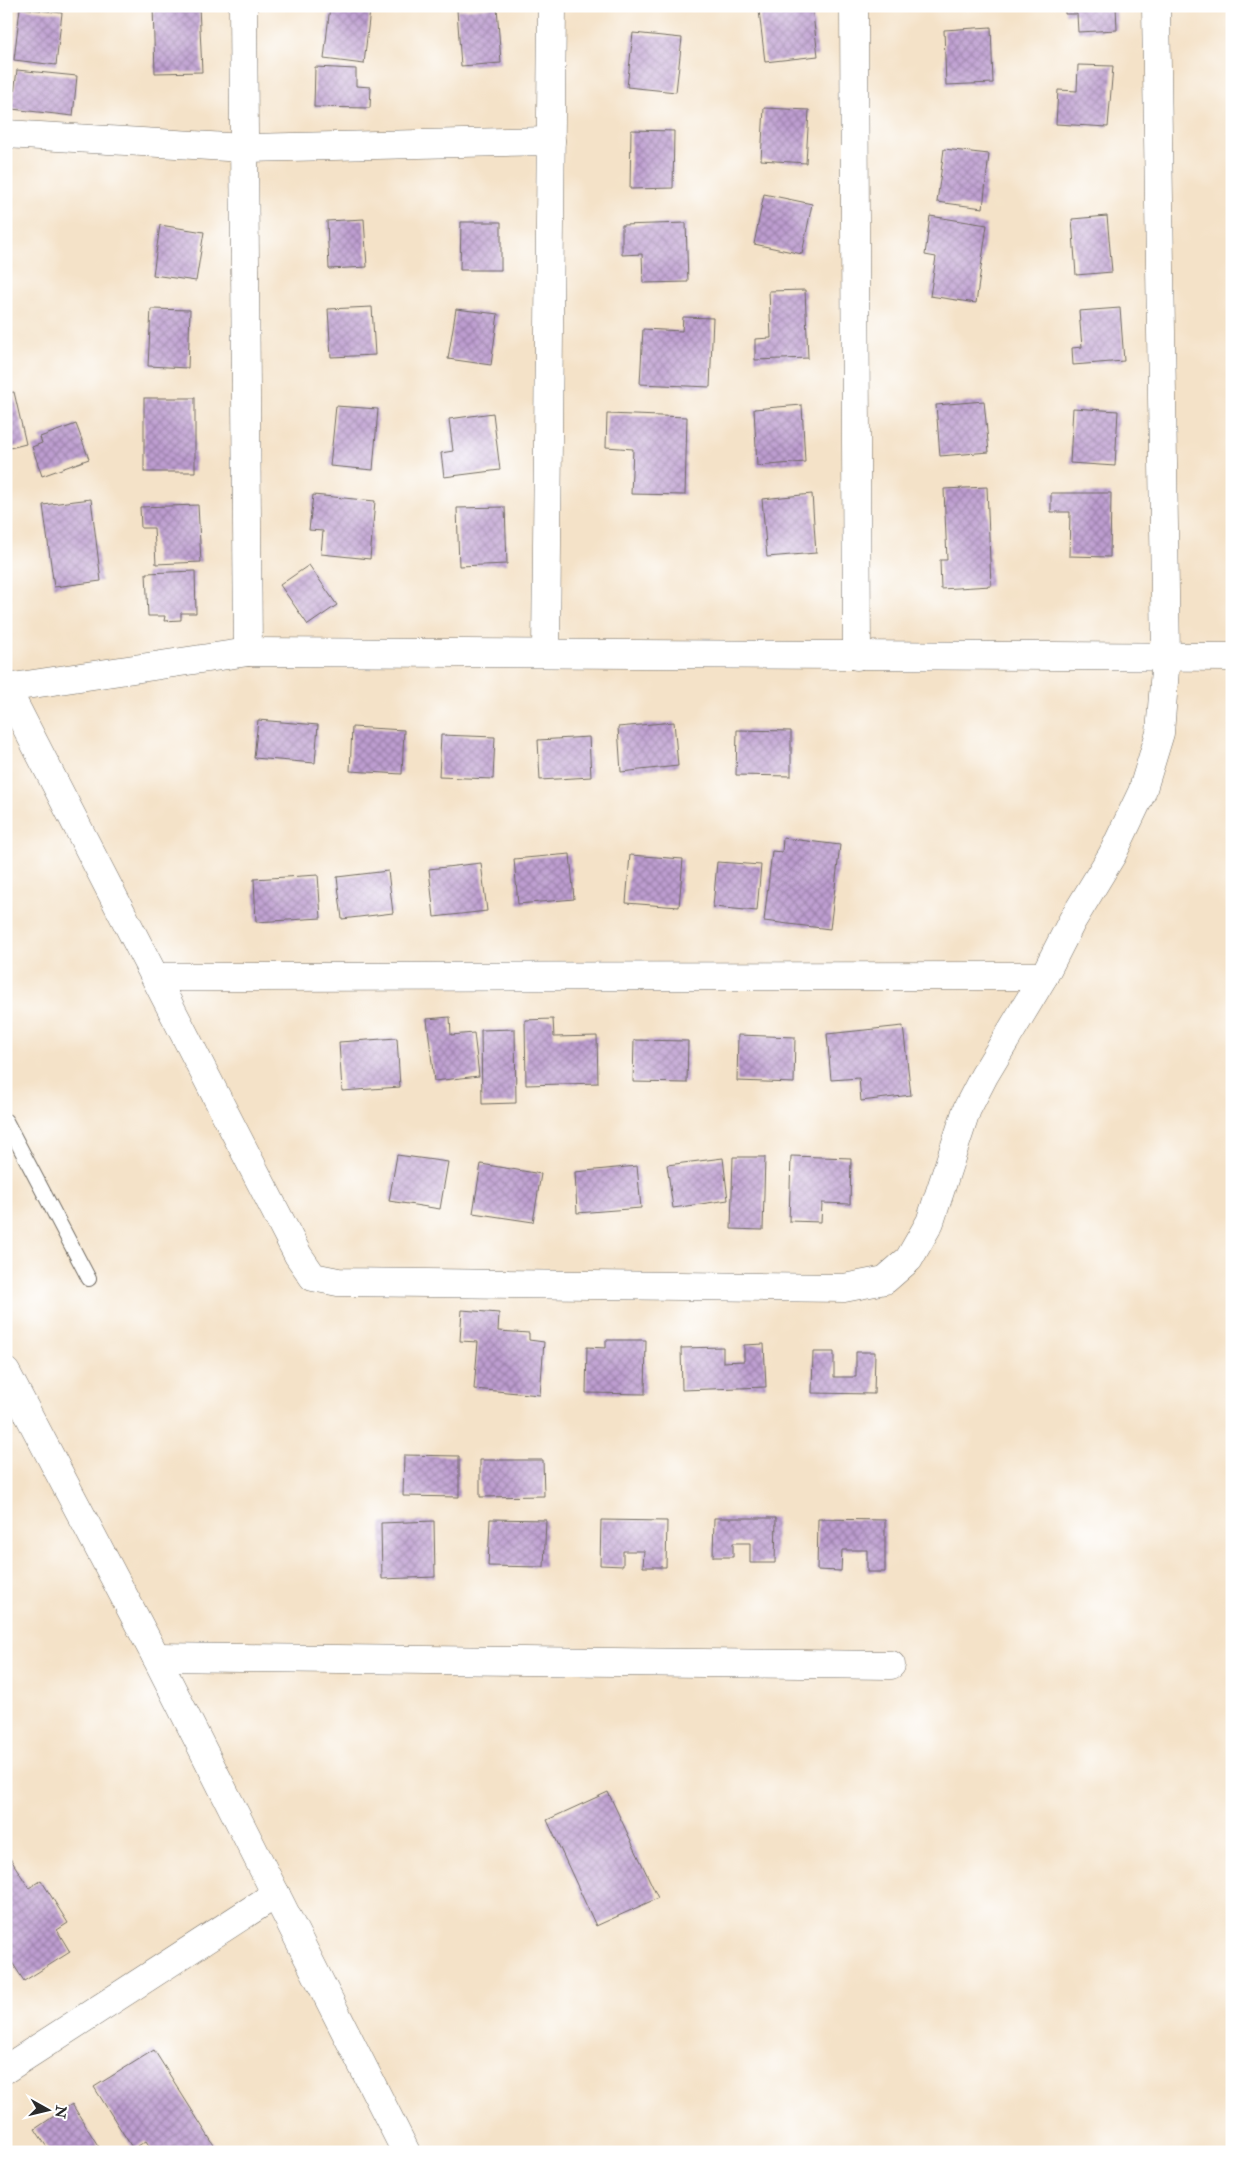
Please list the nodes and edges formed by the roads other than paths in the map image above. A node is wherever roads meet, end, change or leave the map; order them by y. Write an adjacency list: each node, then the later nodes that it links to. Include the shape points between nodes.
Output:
1 (243, 6): 7 (street)
2 (552, 6): 6 (street)
3 (854, 6): 10 (street)
4 (1156, 6): 11 (street)
5 (6, 134): 7 (street)
6 (551, 141): 7 (street); 9 (street)
7 (244, 148): 8 (street)
8 (248, 652): 9 (street); 13 (street)
9 (546, 653): 10 (street)
10 (857, 656): 11 (street)
11 (1166, 657): 12 (street); 14 (street, via 1160,734 1142,792 1112,855 1072,921)
12 (1232, 657)
13 (6, 688): 15 (street)
14 (1044, 976): 15 (street); 15 (street, via 967,1109 930,1222 909,1258 885,1280 844,1288 338,1282 313,1277 298,1255)
15 (156, 978)
16 (6, 1121): 17 (lane)
17 (89, 1279)
18 (6, 1372): 19 (street)
19 (156, 1657): 20 (street); 21 (street)
20 (891, 1664)
21 (276, 1894): 22 (street); 23 (street)
22 (6, 2069)
23 (406, 2152)

